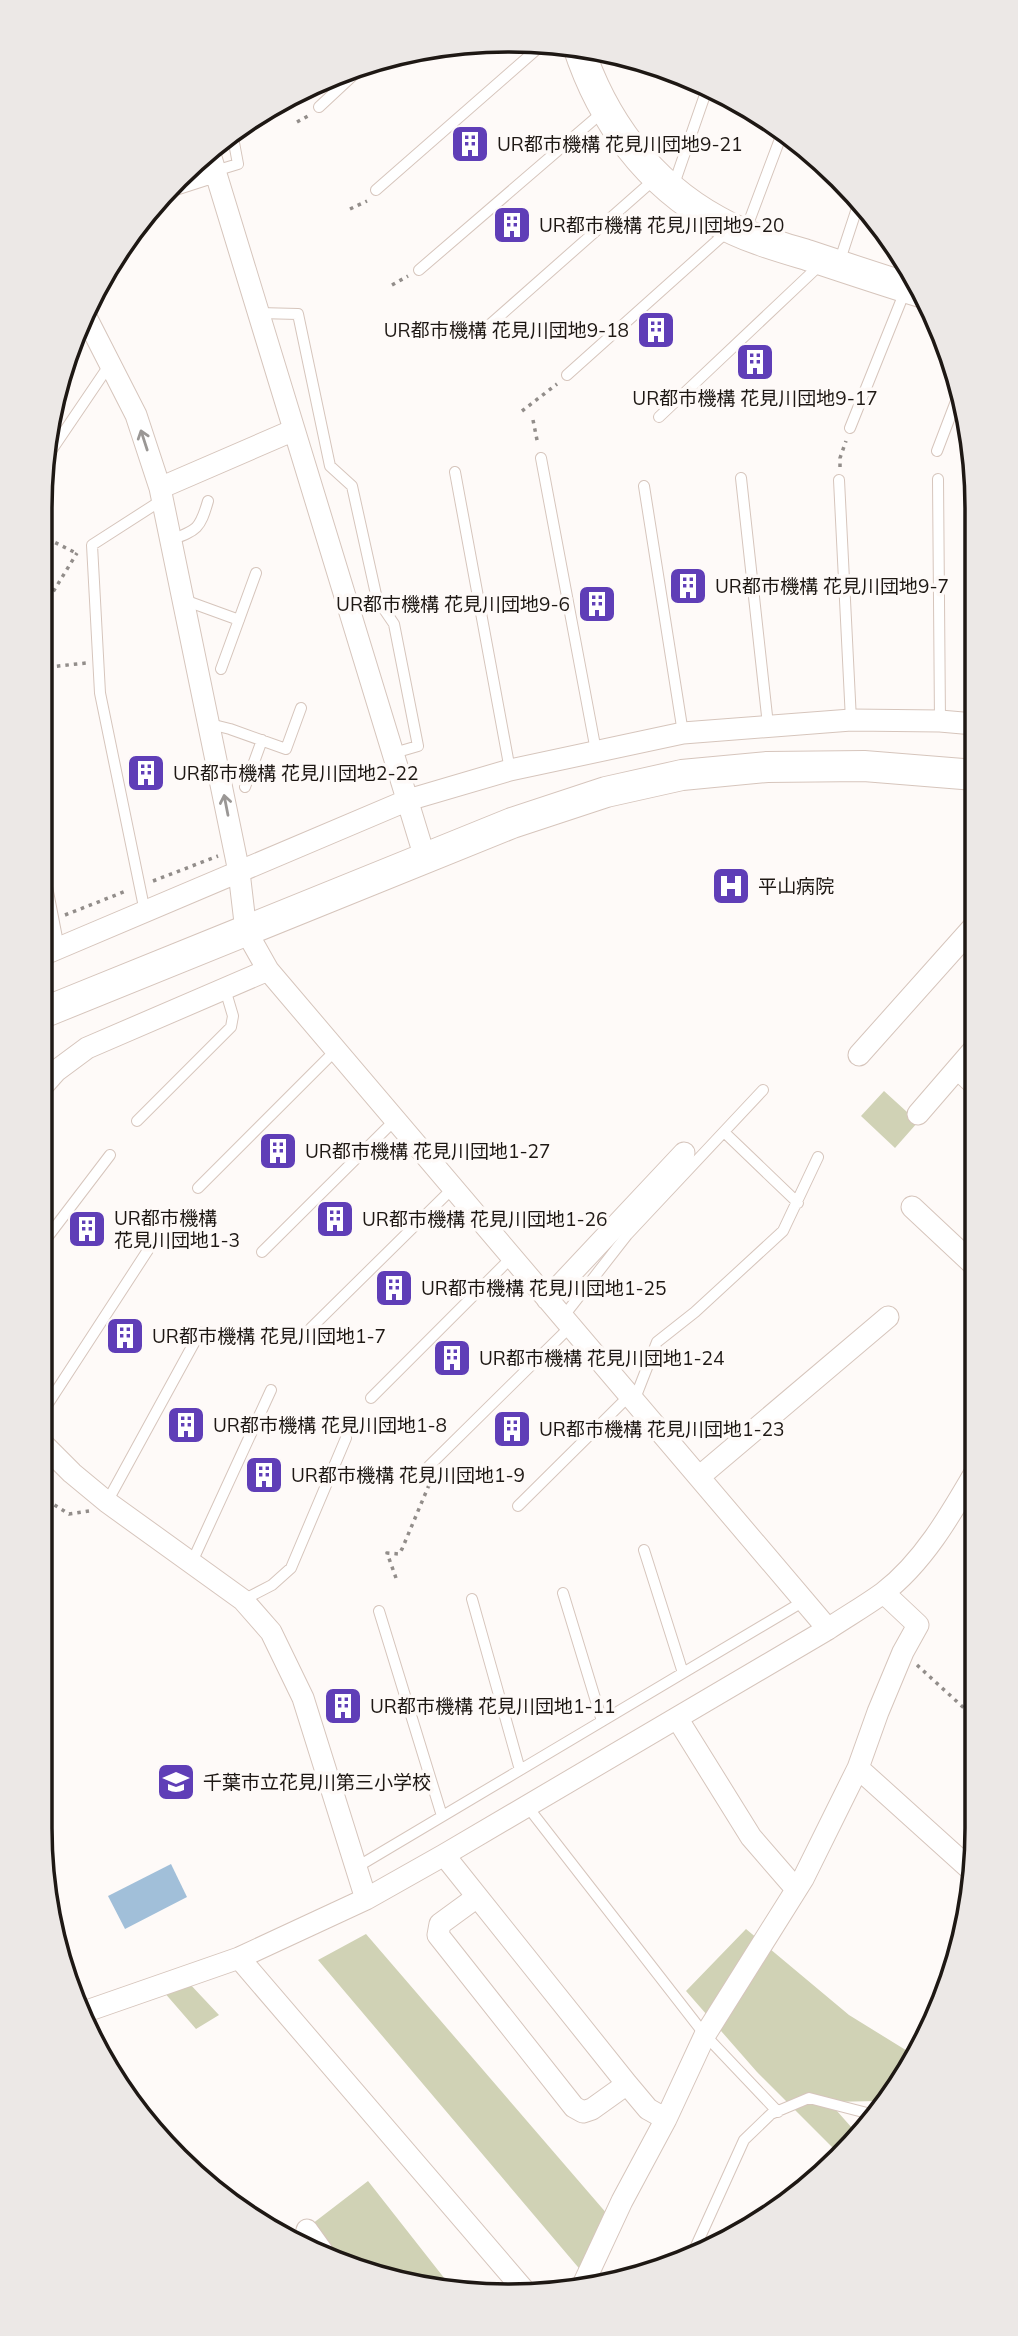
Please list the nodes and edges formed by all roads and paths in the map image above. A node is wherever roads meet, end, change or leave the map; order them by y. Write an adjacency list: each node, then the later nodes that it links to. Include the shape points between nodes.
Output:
1 (533, 53): 11 (lane)
2 (582, 58): 6 (street)
3 (344, 83): 5 (lane)
4 (704, 96): 10 (lane)
5 (319, 107)
6 (605, 110): 10 (street, via 632,150); 15 (lane)
7 (779, 141): 13 (lane)
8 (234, 144): 9 (lane, via 238,164)
9 (209, 165): 18 (street)
10 (664, 183): 13 (street, via 694,207); 20 (lane)
11 (376, 190)
12 (855, 211): 14 (lane)
13 (738, 231): 14 (street); 22 (lane)
14 (831, 263): 16 (street); 25 (lane)
15 (419, 270)
16 (907, 287)
17 (913, 297): 27 (lane)
18 (259, 313): 28 (street); 59 (lane, via 298,314 330,466 352,486 377,599 394,624 418,746)
19 (91, 326): 21 (street)
20 (486, 328)
21 (110, 364): 29 (lane); 37 (street, one-way to 21, via 136,415)
22 (567, 375): 24 (path)
23 (954, 407): 30 (lane)
24 (522, 411)
25 (659, 417)
26 (533, 420): 31 (path)
27 (850, 428): 35 (path, via 840,458)
28 (294, 430): 37 (street); 59 (street)
29 (57, 442)
30 (937, 451)
31 (541, 458): 58 (lane)
32 (455, 472): 60 (lane)
33 (741, 478): 55 (lane)
34 (938, 479): 52 (lane)
35 (839, 480): 51 (lane)
36 (644, 486): 56 (lane)
37 (161, 494): 39 (street); 41 (lane)
38 (208, 502): 39 (lane, via 197,528)
39 (171, 540): 45 (street)
40 (52, 541): 42 (path)
41 (92, 545): 42 (path); 47 (lane)
42 (77, 553): 44 (path)
43 (256, 573): 46 (lane)
44 (52, 594)
45 (184, 600): 46 (lane); 54 (street)
46 (239, 620): 49 (lane)
47 (98, 661): 48 (path); 66 (lane, via 100,693)
48 (52, 667)
49 (221, 669)
50 (301, 708): 57 (lane, via 286,749)
51 (851, 720): 52 (street); 55 (street)
52 (940, 721): 53 (street)
53 (965, 723)
54 (210, 724): 57 (lane); 65 (street, one-way to 54)
55 (768, 725): 56 (street)
56 (682, 733): 58 (street)
57 (261, 740): 62 (lane)
58 (596, 751): 60 (street)
59 (394, 753): 63 (street)
60 (510, 770): 63 (street)
61 (965, 775): 64 (street, via 817,765 682,775 557,806)
62 (245, 787)
63 (408, 800): 64 (street); 65 (street)
64 (425, 858): 67 (street)
65 (239, 872): 66 (street); 67 (street)
66 (145, 912): 69 (street)
67 (246, 931): 70 (street); 72 (street)
68 (965, 936): 74 (street)
69 (52, 951)
70 (268, 970): 71 (street); 73 (street)
71 (225, 989): 77 (street, via 87,1048); 82 (lane, via 233,1016 231,1027)
72 (52, 1009)
73 (336, 1050): 81 (street); 87 (lane)
74 (859, 1055)
75 (965, 1060): 76 (street)
76 (958, 1069): 78 (street); 80 (street)
77 (52, 1076)
78 (965, 1076)
79 (763, 1090): 83 (lane)
80 (918, 1114)
81 (395, 1119): 88 (street); 93 (lane)
82 (137, 1121)
83 (723, 1132): 89 (lane); 98 (lane, via 627,1235)
84 (684, 1153): 96 (street)
85 (110, 1155): 92 (lane)
86 (818, 1157): 89 (lane)
87 (198, 1188)
88 (453, 1188): 94 (street); 99 (lane)
89 (798, 1203): 104 (lane, via 778,1238 660,1338)
90 (912, 1207): 95 (street)
91 (160, 1230): 102 (lane)
92 (52, 1231)
93 (262, 1252)
94 (512, 1257): 96 (street); 103 (lane)
95 (965, 1257)
96 (547, 1298): 98 (street)
97 (888, 1317): 108 (street)
98 (567, 1322): 104 (street); 107 (lane)
99 (312, 1328)
100 (200, 1332): 112 (lane)
101 (271, 1390): 115 (lane)
102 (52, 1397)
103 (371, 1398)
104 (632, 1398): 108 (street); 113 (lane)
105 (346, 1438): 120 (lane, via 291,1568 272,1585)
106 (52, 1453): 112 (street)
107 (429, 1466)
108 (699, 1477): 121 (street)
109 (429, 1485): 116 (path, via 399,1554 387,1553)
110 (965, 1489): 117 (street, via 913,1566)
111 (52, 1503): 112 (path, via 69,1514)
112 (100, 1506): 115 (street)
113 (518, 1506)
114 (644, 1550): 125 (lane)
115 (192, 1562): 120 (street)
116 (396, 1578)
117 (884, 1592): 123 (street); 124 (street, via 918,1625)
118 (563, 1593): 128 (lane)
119 (472, 1599): 130 (lane)
120 (243, 1600): 135 (street, via 271,1632 303,1698)
121 (804, 1601): 123 (street); 125 (lane)
122 (379, 1611): 132 (lane)
123 (828, 1629): 127 (street)
124 (903, 1652): 126 (path); 129 (street)
125 (682, 1673): 128 (lane)
126 (965, 1709)
127 (677, 1718): 131 (street); 136 (street, via 751,1837)
128 (602, 1721): 130 (lane)
129 (858, 1768): 134 (street); 136 (street)
130 (520, 1770): 132 (lane)
131 (527, 1805): 133 (street); 141 (lane)
132 (442, 1816): 135 (lane)
133 (444, 1855): 137 (street); 138 (street)
134 (964, 1864)
135 (357, 1867): 138 (street)
136 (796, 1889): 141 (street)
137 (477, 1897): 142 (street); 142 (street, via 440,1924 438,1935 574,2107 583,2112 592,2109)
138 (366, 1899): 139 (street)
139 (239, 1958): 140 (street); 150 (street)
140 (91, 2010)
141 (705, 2035): 143 (lane); 145 (street)
142 (627, 2084): 145 (street, via 648,2109)
143 (778, 2112): 144 (lane, via 809,2098); 148 (lane, via 744,2140)
144 (865, 2112)
145 (666, 2119): 149 (street)
146 (307, 2230): 147 (street)
147 (314, 2239)
148 (698, 2242)
149 (587, 2277)
150 (519, 2284)

